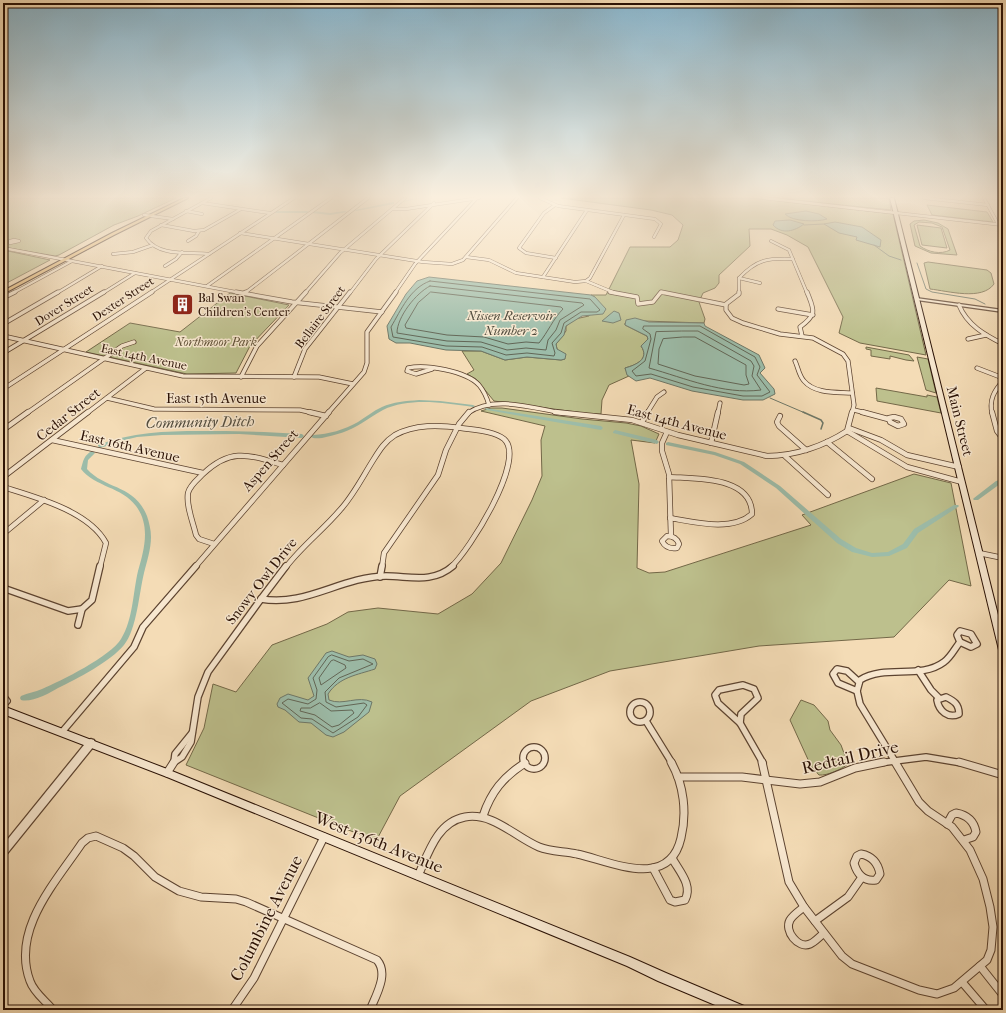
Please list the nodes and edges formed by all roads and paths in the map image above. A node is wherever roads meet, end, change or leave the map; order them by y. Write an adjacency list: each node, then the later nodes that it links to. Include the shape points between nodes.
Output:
1 (88, 245): 24 (main road)
2 (153, 245): 18 (street); 19 (street, via 133,252)
3 (222, 245): 20 (street, Dexter Street)
4 (264, 245): 36 (street)
5 (306, 245): 39 (street)
6 (317, 245): 17 (street)
7 (348, 245): 17 (street)
8 (390, 245): 21 (street, Bellaire Street)
9 (432, 245): 27 (street, Aspen Street)
10 (476, 245): 22 (street)
11 (521, 245): 23 (street, via 519,248 526,253)
12 (564, 245): 23 (street)
13 (608, 245): 34 (street)
14 (781, 245): 25 (street, via 787,248)
15 (904, 245): 41 (main road, Main Street)
16 (3, 248): 24 (street)
17 (343, 249): 21 (street); 42 (street)
18 (182, 252): 20 (street); 29 (street)
19 (113, 254)
20 (209, 254): 33 (street, Dexter Street)
21 (380, 255): 27 (street); 45 (street, Bellaire Street)
22 (466, 257): 27 (street, via 452,264); 31 (street, via 489,260 516,273)
23 (556, 258): 31 (street)
24 (61, 259): 26 (street); 37 (main road); 38 (main road)
25 (793, 259): 32 (street, via 759,260); 49 (street, via 814,309)
26 (73, 261): 28 (street); 40 (street)
27 (417, 261): 48 (street, Aspen Street)
28 (102, 266): 30 (street); 50 (street)
29 (165, 266)
30 (135, 272): 33 (street); 55 (street, Dover Street)
31 (543, 277): 34 (street, via 575,282)
32 (740, 278): 35 (street); 43 (street, via 739,294)
33 (170, 279): 36 (street); 58 (street, Dexter Street)
34 (586, 281): 43 (street, via 608,291 637,296 638,304 653,302 661,292)
35 (760, 282)
36 (207, 286): 39 (street)
37 (3, 288)
38 (3, 293)
39 (244, 293): 42 (street)
40 (3, 298)
41 (917, 299): 44 (street); 91 (main road, Main Street)
42 (296, 302): 45 (street); 65 (street, via 257,346)
43 (726, 305): 53 (street, via 727,314 739,322 775,333)
44 (959, 305): 47 (street); 51 (street, via 968,320)
45 (338, 307): 48 (street); 66 (street, Bellaire Street, via 305,349)
46 (778, 309): 49 (street)
47 (1003, 311)
48 (382, 312): 68 (street, Aspen Street, via 368,332 366,367)
49 (813, 315): 53 (street, via 800,326)
50 (3, 324)
51 (986, 335): 54 (street); 57 (street)
52 (3, 336): 55 (street, East 14th Avenue)
53 (802, 336): 71 (street, via 818,340 843,354 848,362)
54 (968, 339)
55 (24, 340): 58 (street, East 14th Avenue); 59 (street, Dover Street)
56 (134, 342): 60 (street)
57 (1003, 344)
58 (63, 349): 60 (street, East 14th Avenue); 69 (street, Dexter Street)
59 (3, 353)
60 (103, 358): 62 (street, East 14th Avenue); 82 (street)
61 (795, 361): 71 (street, via 803,380 811,386)
62 (146, 368): 65 (street, East 14th Avenue, via 187,377); 72 (street, Cedar Street)
63 (977, 368): 67 (street)
64 (432, 369): 64 (street, via 413,367 407,371 415,374); 74 (street, via 457,373 473,380 481,387)
65 (241, 377): 66 (street, East 14th Avenue)
66 (294, 377): 68 (street, East 14th Avenue, via 319,377)
67 (1003, 380): 84 (street, via 993,392 989,407 997,431)
68 (353, 384): 76 (street, Aspen Street)
69 (3, 389)
70 (664, 392): 79 (street, via 657,397)
71 (852, 394): 75 (street)
72 (107, 398): 76 (street, East 15th Avenue, via 154,409 290,410); 85 (street, Cedar Street)
73 (720, 403): 87 (street)
74 (489, 405): 79 (street, East 14th Avenue, via 505,404 580,416); 80 (street, East 14th Avenue, via 469,412)
75 (854, 410): 78 (street); 81 (street)
76 (326, 416): 90 (street, Aspen Street)
77 (780, 416): 88 (street, via 777,422 779,426)
78 (888, 419)
79 (642, 422): 83 (street, East 14th Avenue)
80 (457, 427): 106 (street, East 14th Avenue, via 438,475 384,553); 106 (street, Snowy Owl Drive, via 500,435 508,442 508,472 497,499 466,552 446,571 427,578); 108 (street, Snowy Owl Drive, via 419,427 398,434 383,444 344,506 296,552)
81 (848, 429): 86 (street, East 14th Avenue, via 838,438); 91 (street, via 881,440 907,455); 96 (street, via 891,459 909,468)
82 (3, 430)
83 (667, 432): 87 (street, East 14th Avenue); 94 (street, via 662,443 662,451)
84 (1003, 439)
85 (52, 440): 92 (street, East 16th Avenue); 93 (street, Cedar Street)
86 (827, 442): 88 (street, East 14th Avenue); 95 (street)
87 (710, 443): 89 (street, East 14th Avenue, via 760,454)
88 (806, 450): 89 (street, East 14th Avenue)
89 (785, 456): 98 (street)
90 (283, 465): 92 (street, via 242,454 232,455 219,459); 103 (street, Aspen Street)
91 (959, 467): 96 (main road, Main Street)
92 (203, 474): 103 (street, via 188,494 197,537)
93 (3, 477)
94 (669, 477): 100 (street); 100 (street, via 728,485 750,498 753,507 753,512 748,517 728,524)
95 (872, 479)
96 (962, 482): 104 (main road, Main Street)
97 (3, 487): 99 (street)
98 (828, 495)
99 (44, 500): 101 (street); 109 (street, via 96,528 105,539 106,549 92,600)
100 (670, 518): 102 (street)
101 (3, 534)
102 (671, 536)
103 (214, 544): 122 (street, Aspen Street, via 150,619 134,647)
104 (979, 552): 105 (street); 112 (main road, Main Street)
105 (1003, 558)
106 (380, 577): 108 (street, Snowy Owl Drive, via 343,582 290,602)
107 (3, 588): 109 (street, via 68,611)
108 (261, 599): 126 (street, Snowy Owl Drive, via 208,672 196,697 191,742 182,757 174,762)
109 (82, 609): 110 (street)
110 (78, 625)
111 (960, 642): 113 (street, via 944,662 930,669)
112 (1003, 650)
113 (918, 670): 114 (street, via 871,674); 117 (street)
114 (860, 682): 115 (street); 115 (street, via 843,670 837,669 833,674 838,683)
115 (857, 691): 124 (street, via 860,704)
116 (3, 696): 118 (street, via 7,701)
117 (939, 698)
118 (3, 705)
119 (3, 710): 122 (main road, West 136th Avenue)
120 (646, 721): 128 (street)
121 (740, 723): 121 (street, via 718,703 715,695 718,690 743,685 750,686 756,692 756,702 744,709); 129 (street, via 758,750)
122 (62, 732): 123 (main road, West 136th Avenue)
123 (91, 743): 126 (main road, West 136th Avenue); 134 (street)
124 (894, 760): 127 (street, Redtail Drive, via 936,758); 129 (street, Redtail Drive, via 855,768 820,782 800,784); 131 (street, via 922,805)
125 (525, 763): 130 (street, via 505,775 499,782)
126 (167, 773): 132 (main road, West 136th Avenue)
127 (1003, 775)
128 (678, 777): 129 (street, Redtail Drive, via 742,777); 135 (street, via 684,827 680,844)
129 (767, 780): 139 (street, via 789,882)
130 (483, 816): 136 (street, via 548,850 578,854 622,868); 137 (street, via 463,817 446,826 438,834)
131 (947, 824): 133 (street); 133 (street, via 956,813 969,819 976,832 973,837)
132 (324, 837): 137 (main road, West 136th Avenue); 140 (street, Columbine Avenue)
133 (964, 840): 143 (street, via 983,879 993,928 991,950 987,960)
134 (3, 852)
135 (672, 858): 136 (street); 136 (street, via 688,886 689,891 685,900 670,900)
136 (653, 868)
137 (418, 876): 149 (main road, West 136th Avenue, via 630,962)
138 (862, 878): 141 (street, via 855,892)
139 (804, 907): 141 (street); 142 (street, via 790,918 788,923 794,940 800,944 810,944)
140 (284, 919): 146 (street, via 236,899 201,897 179,891 154,877 123,848 98,836 88,838 42,900 28,936 28,975 38,995); 147 (street, Columbine Avenue, via 254,978); 148 (street, via 377,960 382,966 382,979)
141 (814, 921): 142 (street)
142 (823, 934): 144 (street, via 836,951 852,964 919,990 932,994 945,993)
143 (980, 966): 144 (street); 145 (street)
144 (962, 982): 150 (street)
145 (1003, 995)
146 (53, 1010)
147 (232, 1010)
148 (370, 1010)
149 (740, 1010)
150 (986, 1010)

